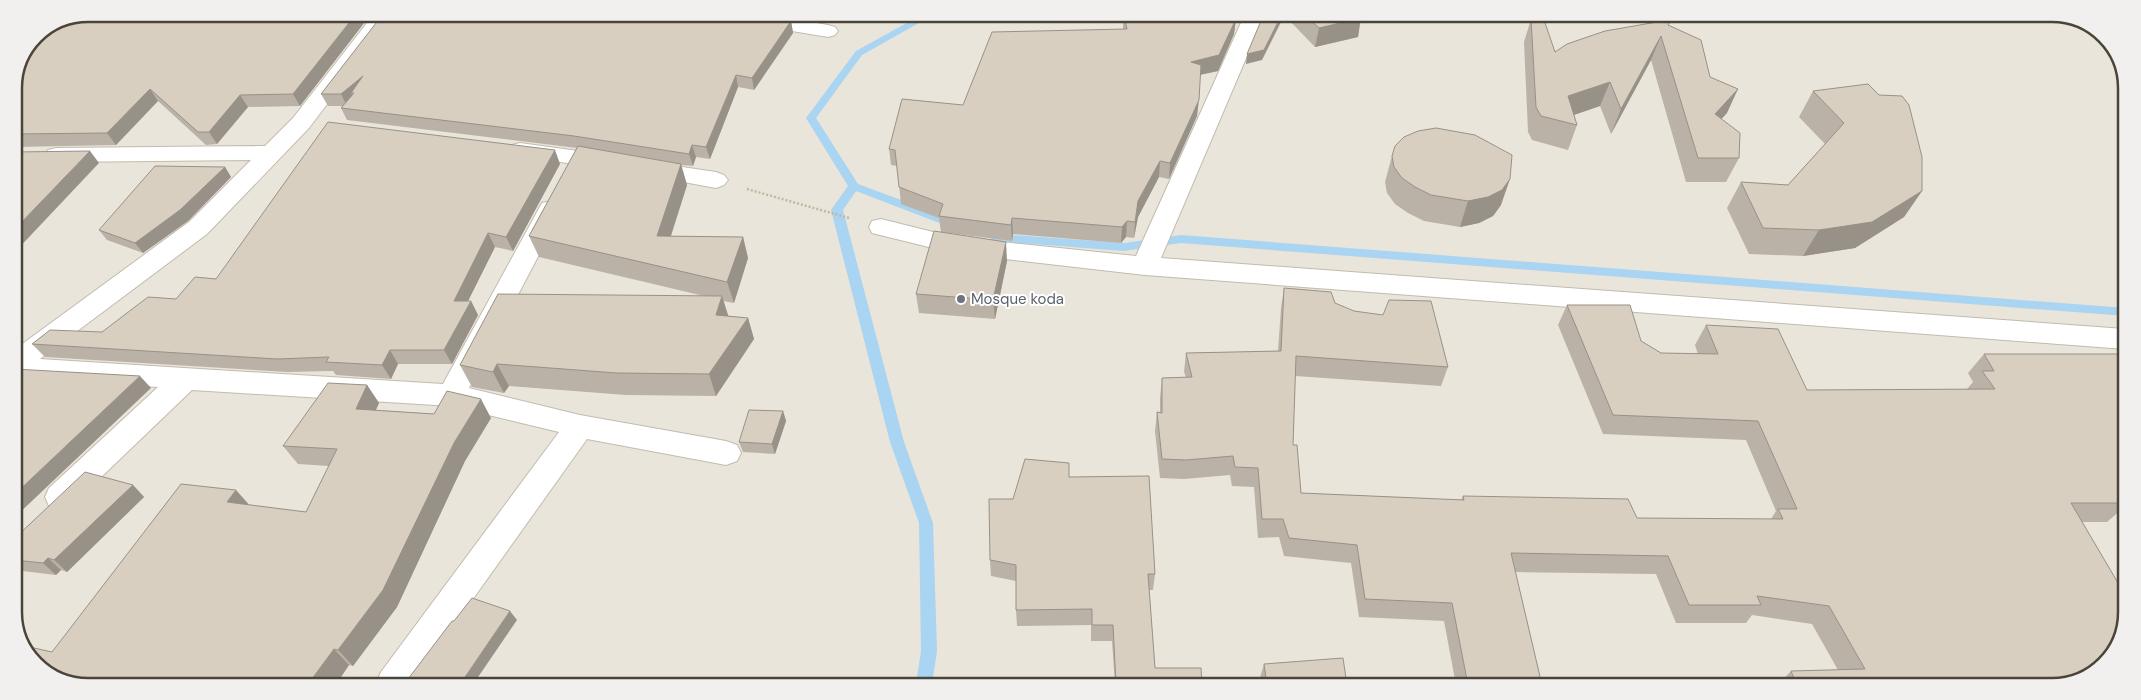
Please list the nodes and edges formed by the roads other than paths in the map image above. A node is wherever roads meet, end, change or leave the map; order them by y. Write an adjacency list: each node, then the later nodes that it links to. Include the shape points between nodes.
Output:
1 (380, 22): 6 (street, via 311,124)
2 (775, 22): 4 (street)
3 (1245, 22): 11 (street)
4 (828, 31)
5 (499, 147): 8 (street)
6 (272, 153): 7 (street); 13 (street, via 198,228)
7 (34, 155)
8 (578, 157): 9 (street); 16 (street)
9 (716, 180)
10 (881, 227): 11 (street, via 954,244)
11 (1145, 266): 12 (street)
12 (2118, 338)
13 (23, 358)
14 (23, 369): 15 (street)
15 (185, 379): 16 (street); 19 (street)
16 (451, 395): 17 (street)
17 (580, 426): 18 (street); 20 (street)
18 (726, 453)
19 (42, 514)
20 (396, 678)

